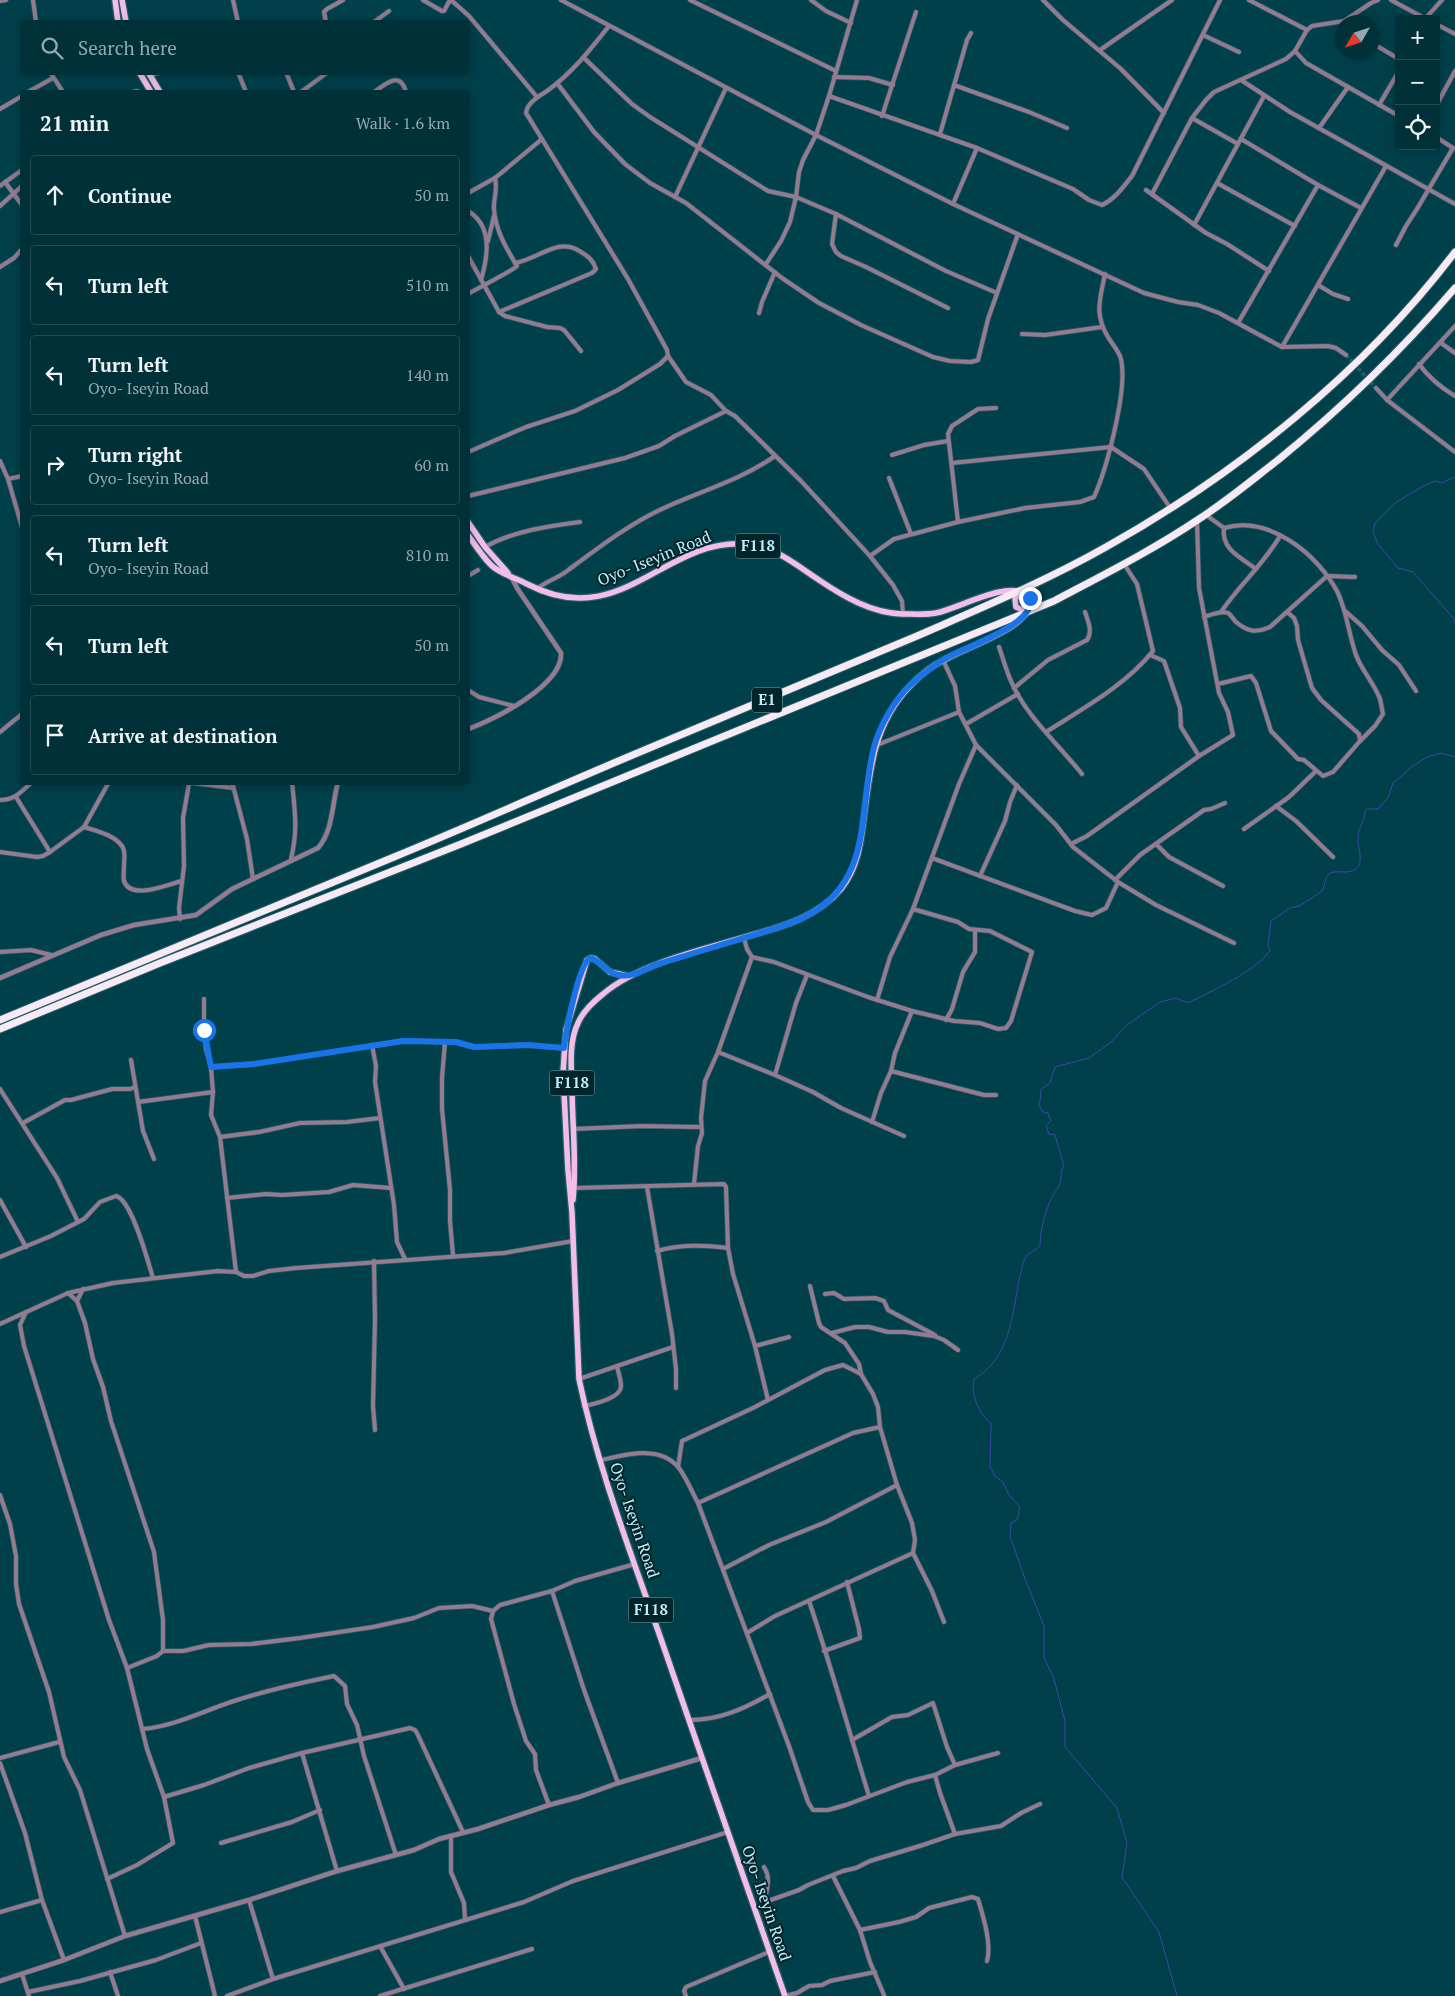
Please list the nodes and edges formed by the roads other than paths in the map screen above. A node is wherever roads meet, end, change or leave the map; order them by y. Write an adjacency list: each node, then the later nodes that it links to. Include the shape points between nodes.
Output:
1 (6, 0): 22 (street)
2 (33, 0): 30 (street)
3 (115, 0): 31 (main road)
4 (122, 0): 32 (main road)
5 (232, 0): 33 (street)
6 (343, 0): 34 (street, via 324,12)
7 (423, 0): 8 (street, via 442,11)
8 (451, 0): 79 (street)
9 (561, 0): 38 (street)
10 (690, 0): 50 (street)
11 (811, 0): 36 (street)
12 (857, 0): 36 (street)
13 (1043, 0): 45 (street)
14 (1160, 0): 24 (street)
15 (1172, 0): 24 (street)
16 (1220, 0): 43 (street)
17 (1249, 0): 40 (street)
18 (1366, 0): 23 (street)
19 (1378, 0): 23 (street)
20 (1391, 0): 28 (street)
21 (1442, 0): 29 (street)
22 (0, 1)
23 (1371, 2): 27 (street)
24 (1166, 3): 45 (street)
25 (389, 11): 35 (street)
26 (916, 12): 63 (street)
27 (1353, 15)
28 (1419, 15)
29 (1429, 15)
30 (36, 20)
31 (118, 20)
32 (126, 20)
33 (237, 20)
34 (326, 20)
35 (377, 20)
36 (851, 23): 50 (street)
37 (1335, 23): 40 (street, via 1312,26)
38 (609, 26): 49 (street); 66 (street)
39 (1440, 26): 42 (street)
40 (1307, 30): 46 (street)
41 (971, 33): 64 (street)
42 (1455, 34)
43 (1203, 35): 47 (street); 83 (street)
44 (1380, 48): 48 (street)
45 (1100, 50): 83 (street)
46 (1295, 51): 61 (street, via 1286,60); 65 (street, via 1306,63)
47 (1239, 52)
48 (1395, 57)
49 (584, 58): 62 (street); 95 (street, via 632,104)
50 (836, 71): 58 (street)
51 (1455, 71): 81 (street)
52 (52, 75): 59 (street)
53 (141, 75): 69 (main road)
54 (150, 75): 70 (main road)
55 (239, 75): 71 (street)
56 (287, 75): 72 (street)
57 (324, 75): 73 (street)
58 (834, 77): 63 (street, via 868,78); 76 (street)
59 (53, 78): 67 (street); 68 (street)
60 (1395, 78): 80 (street)
61 (1241, 80): 77 (street); 86 (street, via 1214,92)
62 (557, 83): 79 (street); 111 (street, via 610,150 650,183)
63 (893, 85): 85 (street)
64 (954, 85): 87 (street); 89 (street)
65 (1348, 87): 80 (street); 88 (street)
66 (726, 88): 90 (street); 95 (street)
67 (32, 90)
68 (62, 90)
69 (150, 90)
70 (159, 90)
71 (245, 90)
72 (293, 90)
73 (304, 90)
74 (377, 90): 75 (street, via 392,80 404,84)
75 (406, 90)
76 (829, 96): 85 (street); 90 (street)
77 (1264, 96): 88 (street); 92 (street)
78 (20, 97): 82 (street)
79 (537, 97): 91 (street, via 526,113)
80 (1379, 105): 84 (street)
81 (1437, 105)
82 (0, 108)
83 (1164, 113): 96 (street, via 1132,176 1117,195 1102,205 1069,187)
84 (1395, 114)
85 (882, 116): 89 (street)
86 (1192, 118): 94 (street); 110 (street)
87 (1067, 128)
88 (1319, 128): 98 (street)
89 (940, 134): 96 (street)
90 (816, 135): 112 (street, via 799,172); 114 (street)
91 (542, 139): 100 (street); 154 (street, via 628,279)
92 (1241, 139): 94 (street); 103 (street)
93 (1440, 139): 97 (street)
94 (1238, 144): 102 (street)
95 (699, 147): 111 (street); 112 (street, via 768,191)
96 (976, 148): 114 (street)
97 (1454, 148): 106 (street)
98 (1386, 166): 106 (street); 117 (street)
99 (20, 171): 101 (street)
100 (495, 178): 109 (street); 119 (street)
101 (5, 182): 104 (street); 108 (street)
102 (1217, 183): 121 (street); 122 (street)
103 (1318, 185): 117 (street); 122 (street)
104 (0, 186)
105 (20, 188): 108 (street)
106 (1429, 188): 115 (street); 125 (street)
107 (1146, 190): 110 (street)
108 (14, 192): 113 (street); 116 (street)
109 (470, 193)
110 (1152, 194): 121 (street)
111 (675, 197): 130 (street)
112 (796, 197): 120 (street); 130 (street, via 790,222)
113 (20, 202)
114 (953, 204): 123 (street)
115 (1455, 204)
116 (0, 206)
117 (1361, 208): 137 (street)
118 (470, 212): 124 (street, via 483,226)
119 (495, 214): 124 (street); 129 (street, via 501,240)
120 (836, 214): 140 (street, via 946,271); 142 (street, via 832,244 836,252)
121 (1194, 225): 133 (street)
122 (1295, 226): 133 (street)
123 (1018, 234): 134 (street); 140 (street)
124 (487, 244): 135 (street, via 487,260)
125 (1396, 245)
126 (20, 251): 131 (street)
127 (1455, 252): 173 (highway, E1, via 1389,329 1335,381 1287,424)
128 (470, 260): 135 (street)
129 (515, 263): 136 (street, via 517,266 513,270); 143 (street, via 565,244 592,259 596,269)
130 (766, 264): 132 (street)
131 (0, 267)
132 (775, 272): 140 (street, via 819,303 861,325 933,357 950,361 978,360); 144 (street)
133 (1269, 272): 145 (street)
134 (1105, 274): 145 (street, via 1144,293 1198,305); 147 (street, via 1099,310)
135 (481, 280): 136 (street)
136 (484, 285): 139 (street); 143 (street)
137 (1318, 286): 141 (street); 150 (street)
138 (1455, 288): 174 (highway, E1, via 1378,372 1324,422)
139 (470, 293)
140 (997, 293)
141 (1348, 299)
142 (948, 308)
143 (499, 312): 151 (street, via 560,328)
144 (759, 313)
145 (1238, 323): 150 (street)
146 (1455, 326): 149 (street)
147 (1102, 327): 148 (street, via 1045,335); 162 (street, via 1118,352 1123,368)
148 (1022, 334)
149 (1446, 336): 152 (street, via 1440,343); 155 (street)
150 (1282, 347): 153 (street, via 1328,346)
151 (581, 351)
152 (1455, 353)
153 (1346, 355)
154 (668, 356): 160 (street, via 686,382 711,395); 163 (street, via 618,390 575,411)
155 (1419, 364): 157 (street, via 1432,380); 158 (street)
156 (1376, 388): 158 (street)
157 (1455, 396)
158 (1387, 400): 164 (street)
159 (996, 408): 161 (street, via 978,409 952,426)
160 (726, 412): 165 (street, via 735,416); 172 (street, via 659,446 625,458)
161 (948, 441): 166 (street); 168 (street)
162 (1111, 447): 168 (street); 173 (street, via 1144,469); 178 (street, via 1091,499)
163 (470, 451)
164 (1455, 452)
165 (775, 456): 185 (street); 193 (street, via 740,476 661,509)
166 (892, 456)
167 (0, 461): 171 (street)
168 (952, 463): 178 (street)
169 (20, 476): 171 (street)
170 (889, 478): 181 (street)
171 (8, 479): 175 (street)
172 (470, 496)
173 (1171, 509): 196 (highway, E1)
174 (1206, 515): 176 (highway, E1); 180 (street)
175 (20, 520)
176 (1197, 521): 186 (highway, E1); 203 (street, via 1197,567)
177 (580, 522): 184 (street, via 529,531)
178 (958, 522): 181 (street)
179 (470, 525): 184 (main road, F118)
180 (1224, 528): 182 (street, via 1234,525 1263,528); 187 (street, via 1222,538 1226,546)
181 (911, 534): 185 (street, via 894,539)
182 (1280, 536): 187 (street); 191 (street, via 1302,549)
183 (470, 538): 190 (main road, F118, via 492,566)
184 (485, 546): 190 (main road, F118)
185 (870, 556): 202 (street, via 893,585 902,601)
186 (1124, 564): 197 (highway, E1, via 1054,601); 206 (street, via 1137,584 1153,651)
187 (1256, 569): 200 (street)
188 (478, 570): 189 (street)
189 (470, 575)
190 (511, 576): 193 (main road, Oyo- Iseyin Road / F118); 213 (street, via 561,653 554,674)
191 (1327, 576): 192 (street); 198 (street); 201 (street)
192 (1356, 577)
193 (536, 589): 202 (main road, Oyo- Iseyin Road / F118, via 564,597 600,596 628,587 710,547 745,544 783,555 857,602 879,611)
194 (1000, 592): 195 (main road); 196 (main road, Oyo- Iseyin Road, via 1014,590); 202 (main road, Oyo- Iseyin Road / F118, via 935,614)
195 (1008, 596): 196 (highway, E1); 196 (main road); 267 (highway, E1, via 811,682)
196 (1020, 596): 197 (main road); 197 (main road, via 1030,598)
197 (1024, 611): 204 (main road); 204 (main road, Oyo- Iseyin Road); 269 (highway, E1, via 461,844)
198 (1345, 611): 211 (street, via 1400,665); 220 (street, via 1356,656 1379,698 1383,714)
199 (1085, 612): 209 (street, via 1090,637 1048,660)
200 (1221, 612): 201 (street, via 1228,613 1252,632 1270,627); 203 (street)
201 (1287, 612): 220 (street, via 1297,626 1312,688 1359,734)
202 (903, 614)
203 (1204, 616): 208 (street)
204 (1011, 626): 207 (main road, Oyo- Iseyin Road / F118)
205 (1000, 647): 209 (street)
206 (1150, 655): 219 (street, via 1116,685); 223 (street, via 1164,661 1180,708 1181,727)
207 (943, 660): 214 (street, via 955,686); 256 (main road, Oyo- Iseyin Road / F118, via 909,687 883,724 870,771 861,842 842,887 818,909 799,920)
208 (1218, 684): 223 (street, via 1234,735); 224 (street, via 1251,676 1256,682 1270,731 1298,759)
209 (1014, 688): 212 (street)
210 (470, 691): 213 (street)
211 (1416, 692)
212 (1018, 694): 216 (street); 219 (street)
213 (514, 706): 217 (street)
214 (959, 712): 216 (street); 221 (street)
215 (20, 716): 218 (street)
216 (966, 724): 222 (street)
217 (470, 728)
218 (0, 732)
219 (1046, 732): 225 (street)
220 (1360, 741): 224 (street, via 1333,772 1323,776)
221 (877, 745)
222 (976, 745): 233 (street); 246 (street)
223 (1199, 756): 241 (street)
224 (1316, 771): 238 (street)
225 (1082, 774)
226 (29, 785): 235 (street)
227 (107, 785): 239 (street)
228 (187, 785): 250 (street)
229 (211, 785): 234 (street)
230 (232, 785): 234 (street)
231 (292, 785): 247 (street, via 297,822)
232 (337, 785): 247 (street, via 323,842 318,848)
233 (1017, 786): 241 (street); 248 (street)
234 (233, 788): 249 (street, via 247,839)
235 (16, 797): 236 (street); 244 (street)
236 (0, 800)
237 (1225, 803): 242 (street, via 1204,810)
238 (1276, 806): 240 (street); 245 (street, via 1296,820)
239 (84, 826): 244 (street); 250 (street, via 105,834 122,846 124,880 130,888 150,890)
240 (1244, 829)
241 (1071, 844): 251 (street)
242 (1156, 844): 251 (street, via 1140,855); 252 (street, via 1168,857)
243 (0, 852): 244 (street, via 37,857)
244 (50, 852)
245 (1333, 857)
246 (932, 858): 248 (street); 253 (street)
247 (291, 859): 249 (street)
248 (980, 876): 251 (street, via 1031,896 1092,914 1106,908)
249 (253, 879): 254 (street, via 232,889 196,915)
250 (182, 881): 254 (street)
251 (1116, 881): 257 (street, via 1156,905)
252 (1223, 886)
253 (913, 909): 255 (street); 265 (street, via 890,957)
254 (180, 919): 259 (street, via 134,925)
255 (975, 930): 268 (street, via 975,952 963,972); 268 (street, via 990,931 1029,950 1032,956 1006,1028)
256 (744, 938): 260 (street); 261 (main road, Oyo- Iseyin Road / F118)
257 (1234, 943)
258 (0, 952): 259 (street, via 31,950)
259 (51, 955): 263 (street)
260 (752, 957): 262 (street); 273 (street)
261 (628, 976): 272 (main road, Oyo- Iseyin Road / F118, via 610,972 595,959 587,960 571,1010); 287 (main road, Oyo- Iseyin Road / F118, via 592,1003 578,1023 571,1065)
262 (807, 976): 265 (street); 277 (street)
263 (0, 978)
264 (204, 999): 275 (street, via 204,1030)
265 (877, 1000): 266 (street)
266 (912, 1011): 268 (street); 276 (street)
267 (0, 1020)
268 (946, 1020)
269 (0, 1029)
270 (445, 1042): 271 (street, via 403,1041); 272 (street, via 474,1047 528,1045); 303 (street, via 443,1123)
271 (372, 1045): 275 (street, via 254,1064); 283 (street)
272 (564, 1048): 297 (main road, Oyo- Iseyin Road / F118, via 564,1112)
273 (718, 1052): 277 (street); 291 (street, via 705,1081 702,1133)
274 (131, 1060): 278 (street)
275 (211, 1067): 280 (street)
276 (891, 1071): 281 (street); 284 (street)
277 (775, 1075): 284 (street)
278 (135, 1087): 282 (street); 285 (street, via 65,1100)
279 (0, 1089): 285 (street)
280 (213, 1092): 282 (street); 289 (street, via 211,1115)
281 (996, 1096)
282 (138, 1102): 290 (street, via 143,1131)
283 (380, 1118): 289 (street, via 300,1123); 293 (street)
284 (872, 1122): 288 (street)
285 (23, 1123): 298 (street, via 57,1178)
286 (698, 1126): 287 (street)
287 (573, 1129): 294 (main road, Oyo- Iseyin Road / F118)
288 (904, 1136)
289 (220, 1137): 295 (street)
290 (154, 1159)
291 (694, 1184): 292 (street); 301 (street, via 724,1184 726,1187)
292 (647, 1187): 294 (street); 302 (street)
293 (391, 1188): 295 (street, via 353,1185 329,1192); 305 (street, via 397,1242)
294 (574, 1188): 297 (main road, Oyo- Iseyin Road / F118)
295 (227, 1198): 307 (street)
296 (0, 1200): 300 (street)
297 (572, 1212): 299 (main road, Oyo- Iseyin Road / F118)
298 (78, 1222): 300 (street); 308 (street, via 100,1202 109,1197 120,1197 142,1238)
299 (573, 1241): 303 (street, via 504,1253); 326 (main road, Oyo- Iseyin Road / F118)
300 (26, 1247): 304 (street)
301 (728, 1248): 302 (street, via 701,1245); 321 (street)
302 (657, 1251): 322 (street)
303 (453, 1255): 305 (street)
304 (0, 1258)
305 (404, 1259): 306 (street)
306 (374, 1261): 307 (street, via 269,1271 253,1276); 331 (street, via 372,1406)
307 (236, 1272): 308 (street)
308 (153, 1278): 310 (street)
309 (810, 1286): 318 (street, via 819,1323)
310 (83, 1289): 311 (street); 313 (street)
311 (68, 1293): 313 (street); 314 (street)
312 (825, 1294): 320 (street, via 844,1299 875,1298 884,1301 888,1310)
313 (77, 1301): 348 (street, via 104,1387 111,1421 154,1552 163,1620)
314 (26, 1312): 315 (street); 317 (street)
315 (14, 1318): 316 (street); 317 (street)
316 (0, 1324)
317 (20, 1325): 350 (street, via 44,1412)
318 (832, 1333): 320 (street, via 869,1327); 325 (street, via 845,1343 860,1364)
319 (789, 1337): 321 (street)
320 (941, 1338): 323 (street)
321 (755, 1346): 328 (street)
322 (673, 1347): 324 (street); 327 (street)
323 (958, 1350)
324 (617, 1366): 326 (street); 329 (street, via 622,1386 620,1391 601,1402)
325 (861, 1374): 328 (street, via 843,1365 825,1370); 330 (street, via 878,1407)
326 (578, 1379): 329 (main road, Oyo- Iseyin Road / F118)
327 (676, 1388)
328 (768, 1400): 333 (street, via 682,1441)
329 (584, 1406): 332 (main road, Oyo- Iseyin Road / F118)
330 (880, 1427): 334 (street); 336 (street, via 853,1433)
331 (375, 1430)
332 (601, 1460): 333 (street, via 644,1452 664,1457); 340 (main road, Oyo- Iseyin Road / F118)
333 (678, 1467): 336 (street)
334 (896, 1484): 339 (street, via 912,1523); 341 (street, via 826,1522 769,1545)
335 (0, 1495): 337 (street)
336 (698, 1503): 341 (street)
337 (6, 1511): 338 (street); 356 (street, via 16,1556 18,1597 49,1692)
338 (0, 1512)
339 (913, 1553): 342 (street); 346 (street)
340 (635, 1564): 343 (street); 352 (main road, Oyo- Iseyin Road / F118)
341 (723, 1569): 347 (street)
342 (847, 1582): 344 (street); 349 (street, via 860,1638)
343 (552, 1591): 345 (street, via 500,1605); 364 (street)
344 (809, 1601): 347 (street); 349 (street)
345 (493, 1611): 348 (street, via 472,1606 439,1608 414,1618 373,1627 251,1644 208,1644 183,1651); 368 (street, via 491,1619 509,1687 526,1741 535,1754 536,1770)
346 (944, 1622)
347 (746, 1633): 351 (street)
348 (163, 1650): 350 (street, via 157,1656)
349 (824, 1651): 355 (street)
350 (127, 1668): 353 (street)
351 (770, 1694): 352 (street, via 714,1719); 365 (street, via 813,1810 828,1810)
352 (690, 1720): 360 (main road, Oyo- Iseyin Road / F118)
353 (143, 1729): 354 (street, via 168,1726 272,1689 334,1676 345,1686 347,1704); 366 (street, via 154,1774)
354 (360, 1739): 358 (street); 370 (street, via 410,1728 415,1730); 375 (street)
355 (852, 1740): 362 (street, via 892,1717 908,1715 933,1703); 365 (street)
356 (59, 1742): 359 (street); 379 (street, via 70,1774 80,1790)
357 (998, 1752): 362 (street)
358 (302, 1753): 366 (street); 369 (street)
359 (0, 1758)
360 (702, 1758): 364 (street); 371 (main road, Oyo- Iseyin Road / F118)
361 (0, 1763): 380 (street, via 28,1842)
362 (955, 1765): 363 (street)
363 (935, 1775): 365 (street); 372 (street)
364 (618, 1783): 368 (street)
365 (869, 1796)
366 (164, 1797): 379 (street, via 173,1843)
367 (1040, 1804): 372 (street, via 1001,1826)
368 (549, 1805): 370 (street)
369 (320, 1810): 374 (street); 377 (street)
370 (463, 1832): 373 (street)
371 (728, 1832): 386 (street); 392 (main road, Oyo- Iseyin Road / F118)
372 (955, 1834): 378 (street)
373 (451, 1837): 375 (street); 386 (street, via 451,1872 463,1898)
374 (220, 1844)
375 (396, 1855): 377 (street)
376 (764, 1867): 382 (street, via 769,1882)
377 (337, 1871): 381 (street)
378 (833, 1876): 382 (street); 387 (street)
379 (107, 1880): 388 (street)
380 (42, 1900): 383 (street); 393 (street)
381 (249, 1900): 384 (street); 398 (street)
382 (765, 1902): 385 (street)
383 (0, 1912)
384 (195, 1916): 388 (street); 389 (street)
385 (767, 1919)
386 (465, 1920): 390 (street)
387 (860, 1930): 394 (street, via 916,1917 929,1908 972,1896 978,1899 981,1909 989,1952); 396 (street)
388 (125, 1936): 393 (street)
389 (202, 1943): 395 (street); 404 (street)
390 (380, 1946): 398 (street); 400 (street)
391 (532, 1948): 400 (street)
392 (769, 1952): 407 (street, via 686,1987); 408 (main road, Oyo- Iseyin Road / F118)
393 (64, 1960): 397 (street)
394 (987, 1961)
395 (110, 1972): 401 (street); 403 (street)
396 (875, 1972): 402 (street); 408 (street, via 809,1986)
397 (22, 1974): 399 (street); 401 (street)
398 (273, 1979): 405 (street)
399 (0, 1980)
400 (404, 1989): 406 (street)
401 (28, 1994)
402 (884, 1995)
403 (118, 1996)
404 (215, 1996)
405 (227, 1996)
406 (380, 1996)
407 (686, 1996)
408 (785, 1996)

